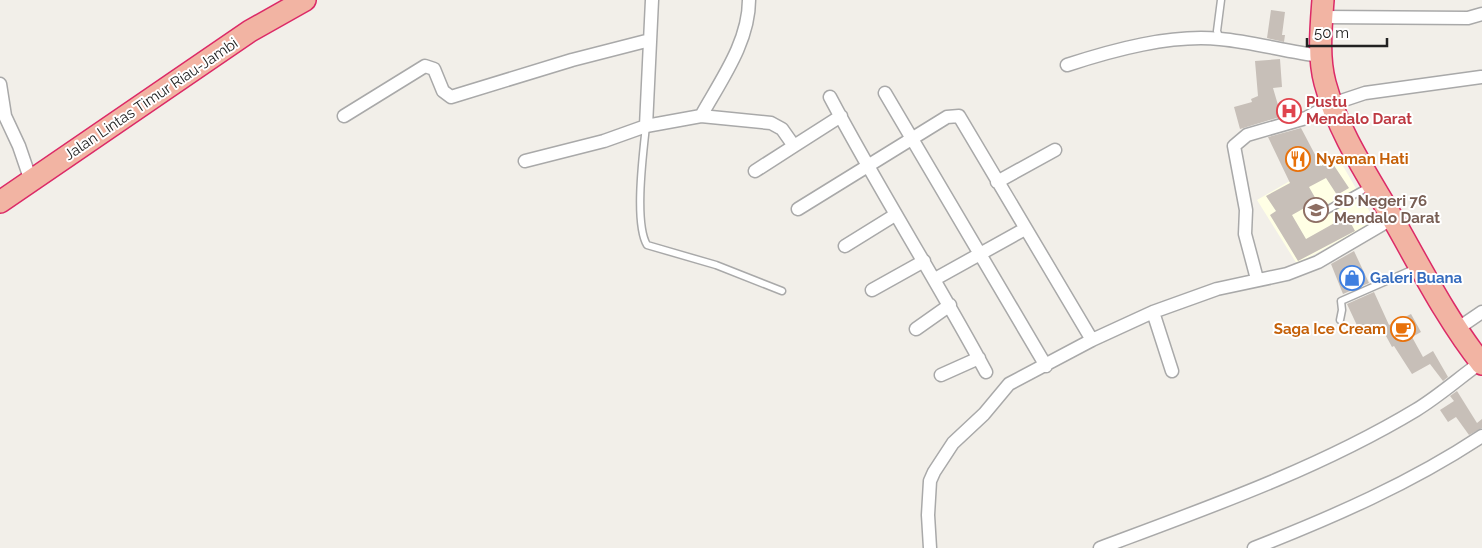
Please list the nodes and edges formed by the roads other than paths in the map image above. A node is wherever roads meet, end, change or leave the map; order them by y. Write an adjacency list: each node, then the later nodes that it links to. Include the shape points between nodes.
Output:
1 (305, 0): 27 (highway, Jalan Lintas Timur Riau-Jambi, via 250,31)
2 (652, 0): 8 (street)
3 (749, 0): 18 (street, via 747,26)
4 (1221, 0): 7 (lane, via 1217,31)
5 (1322, 8): 6 (street, via 1468,18); 9 (highway)
6 (1482, 14)
7 (1220, 39): 9 (street); 10 (street, via 1134,46)
8 (650, 40): 17 (street, via 451,97 442,91 434,69 425,66); 20 (street)
9 (1321, 56): 16 (highway)
10 (1067, 65)
11 (1481, 77): 16 (street, via 1389,88)
12 (0, 84): 15 (street)
13 (885, 93): 21 (street)
14 (830, 97): 19 (street)
15 (2, 104): 27 (street)
16 (1332, 104): 29 (highway); 41 (street, via 1306,118 1247,135 1234,146 1246,210 1246,234)
17 (344, 116)
18 (701, 116): 20 (street); 22 (street, via 771,123 782,129)
19 (841, 116): 22 (street); 25 (street)
20 (646, 126): 24 (street, via 604,141); 43 (lane, via 641,229 647,245 716,265)
21 (912, 139): 25 (street); 28 (street, via 947,117 959,116); 37 (street)
22 (794, 146): 26 (street)
23 (1055, 150): 28 (street)
24 (525, 161)
25 (867, 167): 31 (street); 32 (street)
26 (755, 171)
27 (31, 182): 30 (highway, Jalan Lintas Timur Riau-Jambi)
28 (997, 182): 35 (street)
29 (1373, 185): 33 (lane); 34 (highway)
30 (0, 202)
31 (798, 208)
32 (895, 215): 36 (street); 38 (street)
33 (1318, 215)
34 (1393, 218): 39 (highway); 41 (street, via 1318,262 1287,274)
35 (1025, 229): 37 (street); 50 (street)
36 (845, 246)
37 (979, 255): 40 (street); 53 (street)
38 (924, 261): 40 (street); 42 (street)
39 (1420, 266): 47 (lane, via 1341,301); 49 (highway)
40 (935, 279): 44 (street)
41 (1256, 279): 45 (street)
42 (872, 290)
43 (782, 291)
44 (950, 305): 48 (street); 51 (street)
45 (1153, 312): 50 (street); 54 (street)
46 (1482, 312): 49 (street)
47 (1340, 320)
48 (916, 329)
49 (1457, 329): 52 (highway)
50 (1092, 340): 53 (street)
51 (979, 358): 55 (street); 56 (street)
52 (1481, 363): 59 (street, via 1418,409 1351,446 1196,513)
53 (1046, 366): 58 (street, via 1006,388 953,443 934,472 930,481 928,515)
54 (1172, 370)
55 (986, 372)
56 (941, 374)
57 (1482, 436): 60 (street, via 1401,483 1326,520)
58 (930, 548)
59 (1100, 548)
60 (1254, 548)

